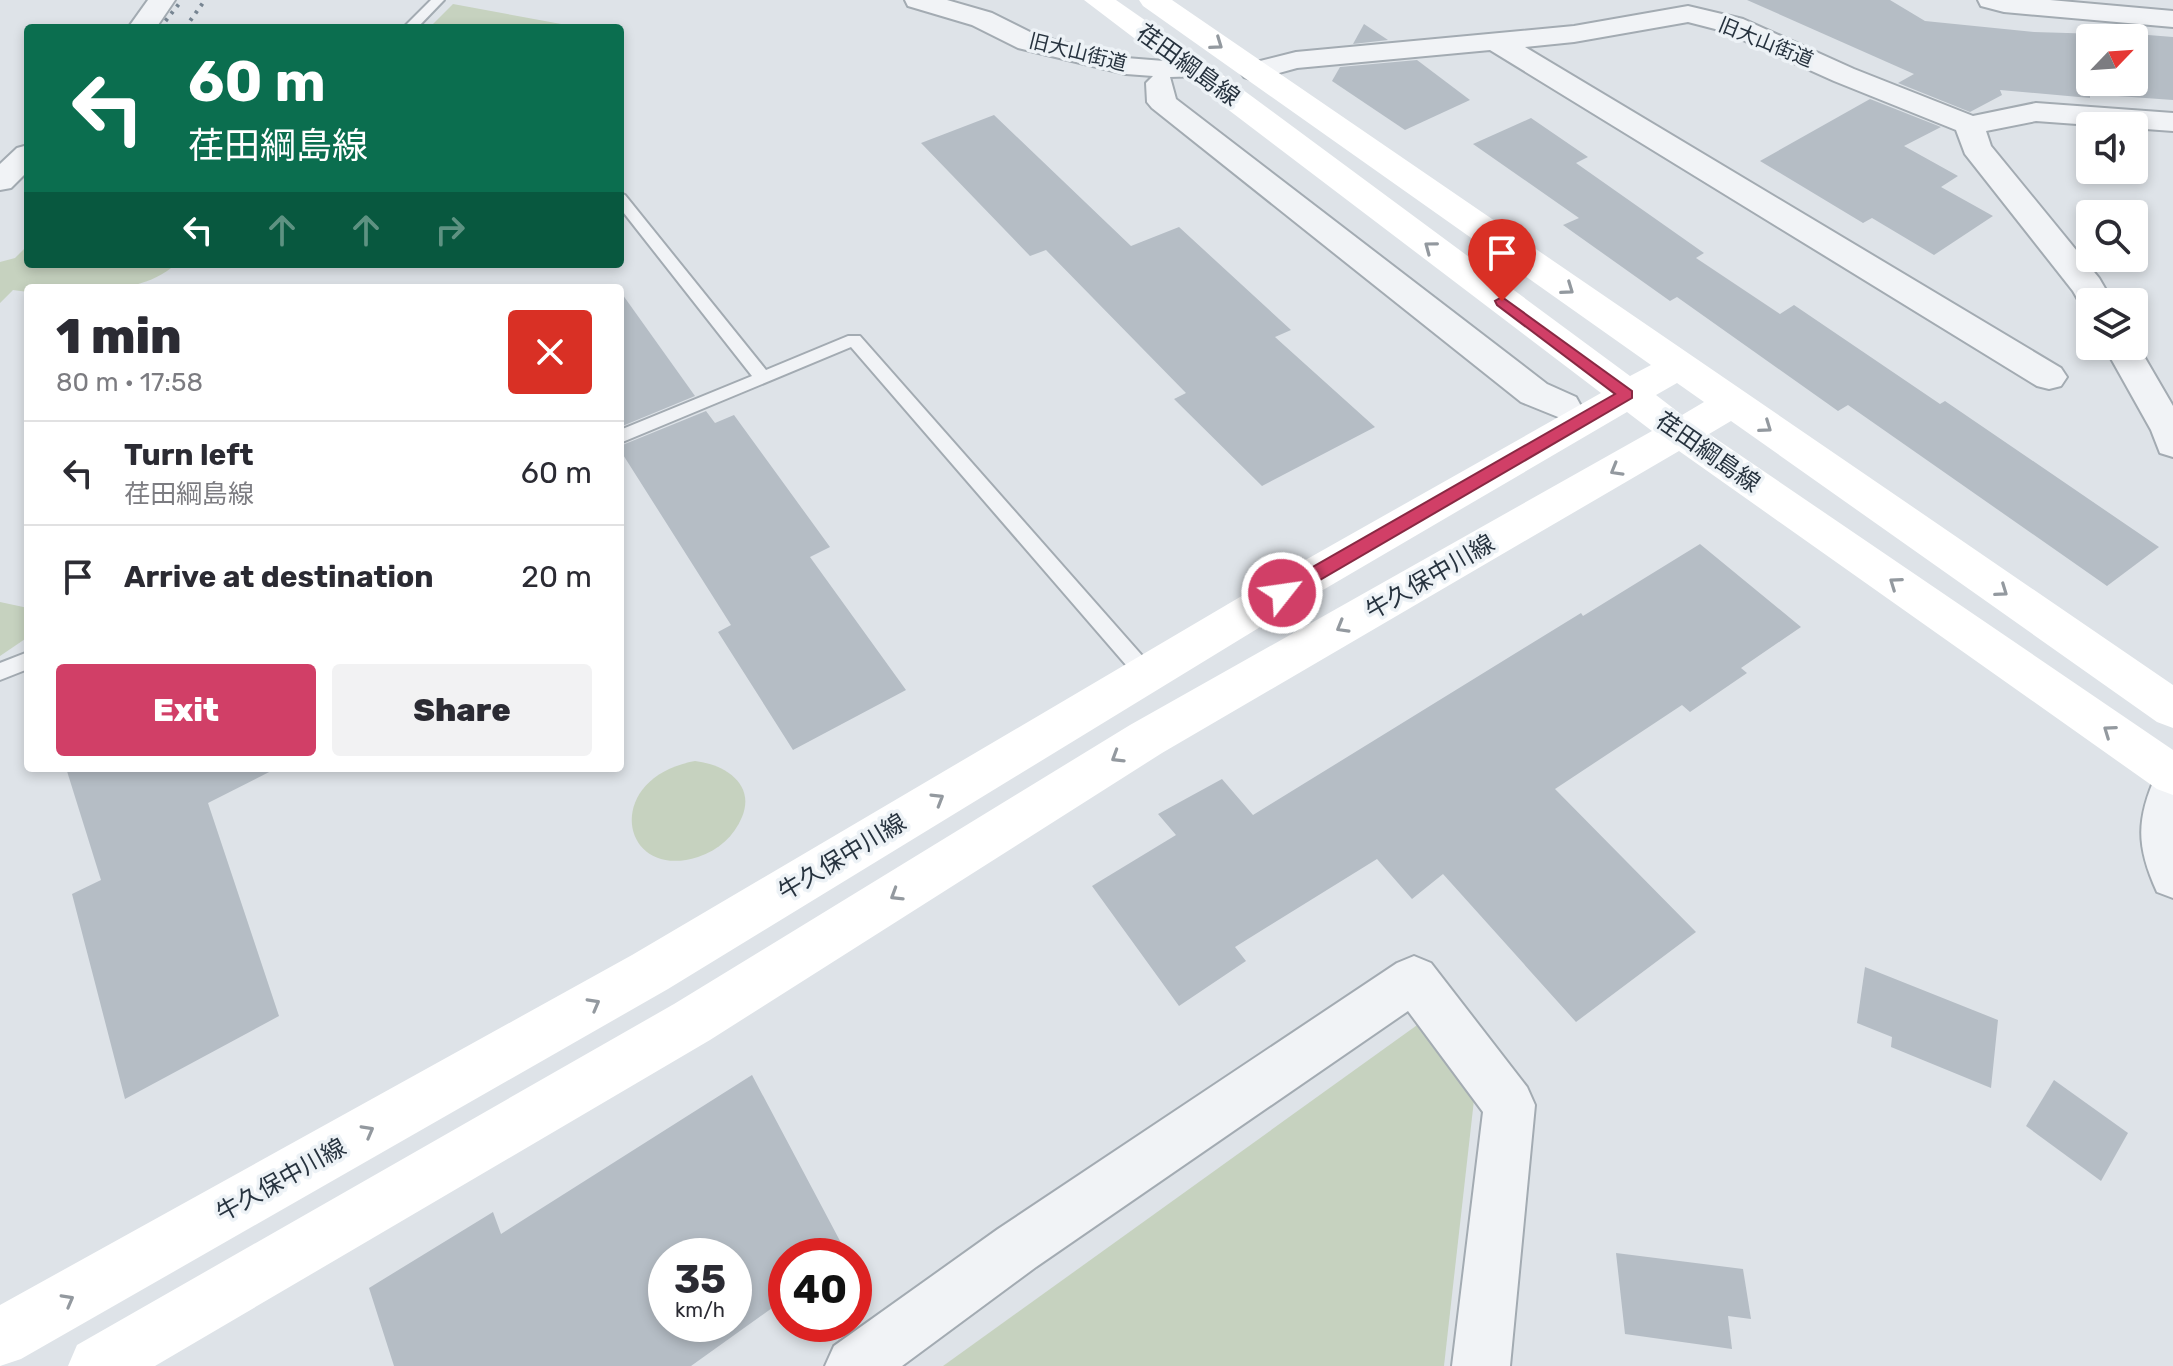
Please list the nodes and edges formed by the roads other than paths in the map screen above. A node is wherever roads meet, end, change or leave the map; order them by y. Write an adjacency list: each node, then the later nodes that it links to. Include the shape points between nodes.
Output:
1 (162, 0): 8 (street)
2 (438, 0): 9 (lane)
3 (918, 0): 11 (street, 旧大山街道, via 982,19 1028,42 1126,66)
4 (1098, 0): 11 (street, 荏田綱島線)
5 (1153, 0): 12 (street, 荏田綱島線, one-way to 12)
6 (1991, 0): 7 (street)
7 (2173, 19)
8 (145, 24)
9 (414, 24)
10 (1495, 41): 12 (street, 旧大山街道, via 1296,60); 15 (street, 旧大山街道, via 1574,34 1688,14 1733,25); 22 (street)
11 (1197, 70): 24 (street, 荏田綱島線, one-way to 11)
12 (1254, 71): 21 (street, 荏田綱島線, one-way to 21)
13 (1160, 83): 26 (street, via 1162,102 1534,393)
14 (2173, 122): 15 (street, via 2036,112)
15 (1970, 125): 19 (street, via 1976,148)
16 (24, 158): 17 (street)
17 (0, 181)
18 (624, 203): 23 (lane)
19 (2088, 288)
20 (2129, 360): 30 (street)
21 (1679, 365): 24 (street, 牛久保中川線); 25 (street, 荏田綱島線)
22 (2049, 377)
23 (763, 378): 29 (lane); 33 (lane, via 854,340)
24 (1627, 394): 28 (street, 荏田綱島線); 33 (street, 牛久保中川線)
25 (1732, 403): 28 (street, 牛久保中川線); 34 (street, 荏田綱島線, one-way to 34)
26 (1563, 406)
27 (2124, 421): 30 (street)
28 (1680, 433): 35 (street, 荏田綱島線, one-way to 28); 39 (street, 牛久保中川線, one-way to 39, via 1146,739 692,1022)
29 (624, 435)
30 (2171, 437)
31 (24, 662): 32 (lane)
32 (0, 672)
33 (1146, 674): 38 (street, 牛久保中川線, one-way to 33, via 650,972)
34 (2173, 709)
35 (2173, 775)
36 (2167, 807): 37 (street)
37 (2173, 877)
38 (0, 1338)
39 (98, 1366)
40 (854, 1366): 41 (street, via 1017,1248 1414,979 1509,1105)
41 (1481, 1366)

